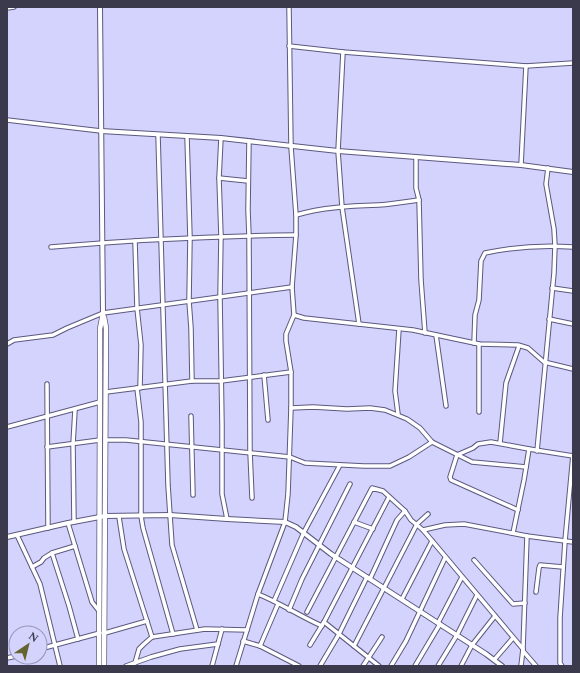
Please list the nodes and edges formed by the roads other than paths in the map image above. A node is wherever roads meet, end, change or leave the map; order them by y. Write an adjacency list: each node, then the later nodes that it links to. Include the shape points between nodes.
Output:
1 (14, 7): 4 (street)
2 (100, 7): 10 (street)
3 (289, 7): 5 (street)
4 (7, 8)
5 (289, 46): 6 (street); 15 (street)
6 (343, 52): 8 (street); 16 (street)
7 (573, 63): 8 (street)
8 (526, 66): 18 (street)
9 (7, 120): 10 (street)
10 (101, 131): 11 (street); 32 (street)
11 (158, 135): 12 (street); 30 (street)
12 (187, 136): 13 (street); 29 (street)
13 (220, 138): 14 (street); 21 (street)
14 (248, 141): 15 (street); 22 (street)
15 (291, 146): 16 (street); 25 (street)
16 (338, 151): 17 (street); 24 (street)
17 (416, 157): 18 (street); 23 (street, via 416,188)
18 (521, 165): 19 (street)
19 (548, 168): 20 (street); 33 (street, via 546,184)
20 (573, 172)
21 (219, 178): 22 (street); 27 (street)
22 (248, 181): 28 (street)
23 (419, 200): 24 (street); 50 (street)
24 (342, 207): 25 (street); 47 (street)
25 (296, 215): 26 (street)
26 (296, 235): 28 (street); 36 (street)
27 (221, 236): 28 (street); 29 (street); 40 (street)
28 (249, 236): 39 (street)
29 (190, 238): 30 (street); 41 (street)
30 (161, 240): 31 (street); 42 (street)
31 (135, 241): 32 (street); 43 (street)
32 (102, 243): 35 (street); 44 (street)
33 (555, 246): 34 (street); 37 (street); 52 (street, via 494,252 483,256)
34 (573, 247)
35 (51, 248)
36 (292, 287): 39 (street); 45 (street)
37 (552, 288): 38 (street); 46 (street)
38 (573, 291)
39 (249, 292): 40 (street); 60 (street)
40 (220, 297): 41 (street); 62 (street)
41 (189, 301): 42 (street); 61 (street)
42 (163, 304): 43 (street); 64 (street)
43 (137, 308): 44 (street); 65 (street, via 141,345)
44 (103, 313): 53 (street, via 53,335 14,340); 66 (main road, via 106,328); 67 (main road, via 100,329)
45 (294, 315): 47 (street); 58 (street, via 286,334)
46 (549, 319): 48 (street); 56 (street)
47 (359, 324): 49 (street)
48 (573, 324)
49 (399, 328): 50 (street); 72 (street, via 395,391)
50 (426, 333): 51 (street)
51 (436, 335): 52 (street); 68 (street)
52 (474, 343): 54 (street)
53 (7, 344)
54 (479, 344): 55 (street); 71 (street)
55 (520, 346): 56 (street, via 528,348); 80 (street, via 506,383)
56 (544, 362): 57 (street); 87 (street)
57 (573, 369)
58 (290, 372): 59 (street); 69 (street)
59 (264, 375): 60 (street); 75 (street)
60 (250, 377): 62 (street); 88 (street)
61 (192, 381): 62 (street); 64 (street)
62 (222, 381): 86 (street)
63 (47, 384): 74 (street)
64 (165, 384): 65 (street); 82 (street)
65 (138, 388): 66 (street); 78 (street)
66 (106, 392): 77 (main road)
67 (100, 402): 70 (street); 77 (main road)
68 (446, 406)
69 (291, 408): 72 (street, via 370,408); 91 (street)
70 (75, 410): 74 (street); 81 (street)
71 (479, 412)
72 (398, 414): 79 (street, via 420,428)
73 (191, 416): 84 (street)
74 (47, 417): 76 (street); 83 (street)
75 (268, 420)
76 (7, 428)
77 (103, 440): 78 (street); 81 (street); 102 (main road); 104 (main road)
78 (140, 442): 82 (street); 103 (street)
79 (432, 442): 89 (street); 92 (street, via 390,466)
80 (500, 443): 85 (street); 89 (street, via 478,444)
81 (73, 444): 83 (street); 107 (street)
82 (168, 445): 84 (street); 101 (street)
83 (47, 447): 112 (street)
84 (191, 447): 86 (street); 95 (street)
85 (529, 449): 87 (street); 93 (street)
86 (222, 450): 88 (street); 106 (street, via 222,494)
87 (537, 451): 90 (street)
88 (250, 452): 91 (street); 97 (street)
89 (457, 455): 93 (street, via 472,462); 98 (street, via 451,480)
90 (573, 456): 121 (street)
91 (290, 457): 92 (street, via 304,463); 108 (street)
92 (340, 465): 115 (street)
93 (526, 467): 98 (street)
94 (350, 484): 123 (street)
95 (193, 495)
96 (390, 497): 99 (street); 109 (street, via 383,491 372,488); 113 (street)
97 (252, 498)
98 (518, 510): 116 (street)
99 (405, 511): 111 (street); 133 (street, via 397,520)
100 (428, 514): 111 (street)
101 (170, 515): 103 (street); 106 (street); 151 (street, via 172,545)
102 (105, 516): 104 (street); 105 (street); 153 (main road)
103 (141, 516): 105 (street); 154 (street)
104 (99, 517): 107 (street); 144 (main road)
105 (119, 517): 147 (street, via 124,549)
106 (227, 519): 108 (street)
107 (74, 522): 110 (street)
108 (285, 522): 115 (street); 136 (street)
109 (354, 522): 113 (street); 126 (street)
110 (68, 523): 112 (street); 124 (street)
111 (417, 524): 114 (street); 134 (street)
112 (48, 528): 117 (street)
113 (372, 529): 131 (street)
114 (423, 530): 116 (street, via 464,524); 120 (street)
115 (304, 532): 123 (street); 139 (street)
116 (513, 533): 118 (street)
117 (18, 534): 119 (street); 129 (street)
118 (528, 536): 121 (street); 140 (street)
119 (7, 537)
120 (432, 541): 127 (street); 138 (street)
121 (565, 541): 122 (street); 130 (street)
122 (573, 542)
123 (319, 545): 126 (street); 142 (street)
124 (75, 546): 125 (street); 144 (street, via 92,602)
125 (52, 553): 129 (street); 160 (street)
126 (336, 557): 131 (street); 145 (street)
127 (446, 558): 132 (street); 143 (street)
128 (474, 560): 140 (street, via 509,601 515,605)
129 (32, 567): 163 (street, via 40,584)
130 (563, 567): 135 (street, via 540,565); 190 (street, via 560,618)
131 (352, 568): 133 (street); 148 (street)
132 (462, 577): 137 (street); 149 (street)
133 (368, 578): 134 (street); 155 (street)
134 (384, 588): 138 (street); 166 (street)
135 (536, 592)
136 (258, 594): 139 (street); 152 (street)
137 (478, 595): 146 (street); 156 (street)
138 (402, 600): 143 (street)
139 (274, 601): 141 (street)
140 (525, 603): 169 (street)
141 (278, 604): 142 (street); 165 (street)
142 (289, 610): 148 (street)
143 (420, 611): 149 (street); 183 (street)
144 (100, 612): 153 (main road)
145 (308, 612)
146 (495, 616): 159 (street); 167 (street)
147 (147, 621): 153 (street); 158 (street)
148 (323, 624): 155 (street); 164 (street)
149 (439, 624): 156 (street); 184 (street)
150 (222, 629): 151 (street); 152 (street); 162 (street)
151 (197, 630): 154 (street)
152 (247, 630): 161 (street)
153 (102, 633): 160 (street); 174 (main road); 175 (main road)
154 (173, 634): 158 (street)
155 (339, 634): 166 (street); 180 (street)
156 (456, 635): 167 (street); 185 (street)
157 (382, 637): 170 (street)
158 (152, 638): 172 (street, via 139,649)
159 (513, 638): 169 (street); 171 (street)
160 (78, 639): 163 (street)
161 (243, 641): 165 (street); 178 (street)
162 (218, 644): 172 (street, via 180,649); 177 (street)
163 (55, 645): 168 (street); 173 (street)
164 (310, 645)
165 (260, 646): 179 (street)
166 (354, 646): 170 (street)
167 (472, 646): 171 (street); 186 (street)
168 (48, 647)
169 (523, 650): 188 (street); 189 (street)
170 (369, 658): 181 (street); 182 (street)
171 (494, 660): 187 (street)
172 (135, 663): 176 (street)
173 (60, 666)
174 (99, 666)
175 (104, 666)
176 (126, 666)
177 (212, 666)
178 (236, 666)
179 (299, 666)
180 (320, 666)
181 (364, 666)
182 (379, 666)
183 (391, 666)
184 (415, 666)
185 (438, 666)
186 (461, 666)
187 (502, 666)
188 (521, 666)
189 (536, 666)
190 (562, 666)

